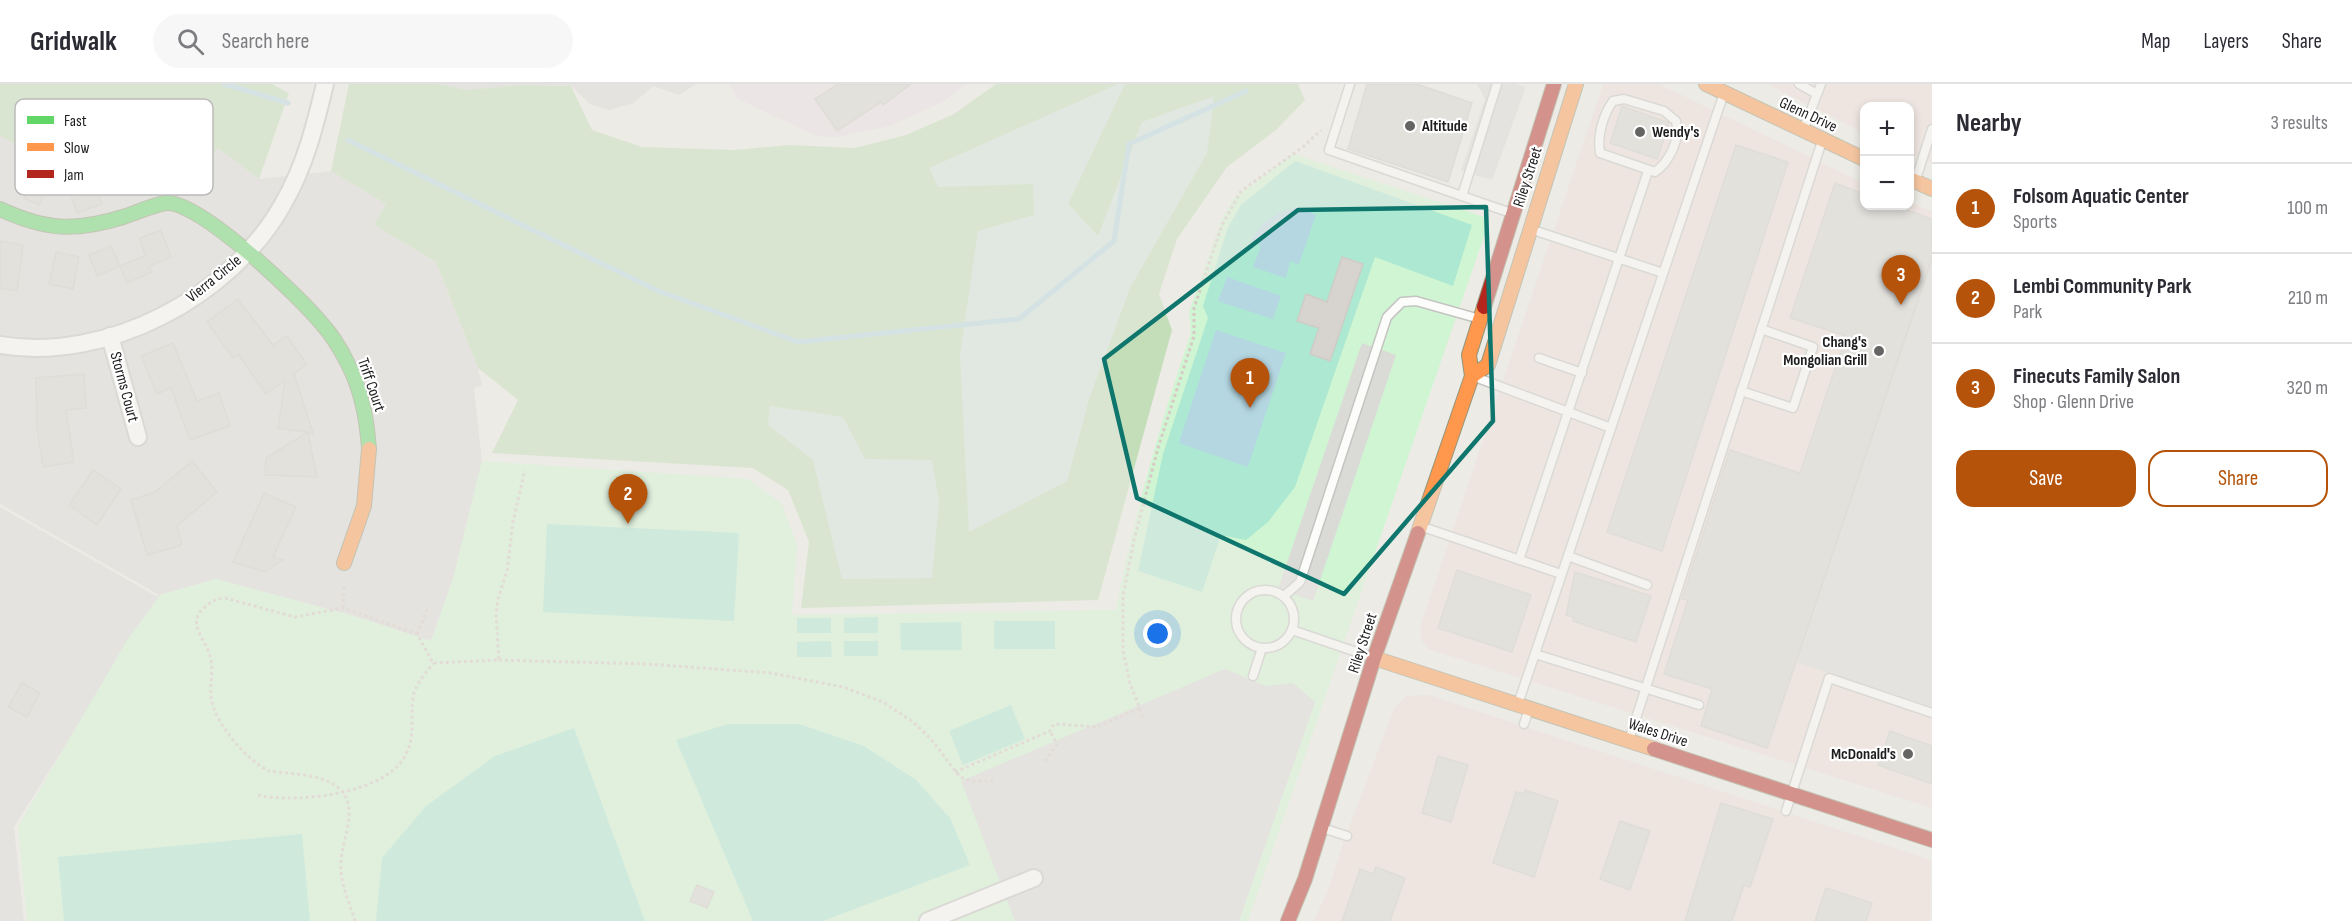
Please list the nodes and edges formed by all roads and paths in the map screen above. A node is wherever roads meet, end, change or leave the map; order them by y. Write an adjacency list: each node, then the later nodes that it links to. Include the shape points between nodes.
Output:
1 (326, 84): 24 (street, Vierra Circle, via 308,151 296,179 282,206)
2 (1350, 84): 20 (lane, via 1329,150)
3 (1497, 84): 20 (lane)
4 (1554, 84): 22 (street, Riley Street)
5 (1576, 84): 23 (street, Riley Street)
6 (1706, 84): 9 (street, Glenn Drive)
7 (1798, 84): 10 (lane)
8 (1821, 84): 10 (lane)
9 (1724, 93): 13 (street, Glenn Drive); 26 (lane)
10 (1817, 94): 13 (lane)
11 (1324, 127): 59 (path, via 1303,147 1241,191 1222,225 1194,308 1194,336 1158,448 1123,596 1123,651)
12 (1932, 129): 17 (lane)
13 (1803, 132): 14 (street, Glenn Drive)
14 (1823, 141): 15 (street, Glenn Drive); 28 (lane)
15 (1860, 157)
16 (1648, 171): 16 (lane, via 1600,153 1601,130 1613,101 1624,99 1664,111 1676,121 1666,164 1655,172); 25 (lane)
17 (1914, 176)
18 (1914, 182): 19 (street)
19 (1932, 189)
20 (1462, 196): 22 (lane)
21 (0, 209): 24 (street, Triff Court, via 33,225 77,230 166,203 178,204)
22 (1511, 213): 27 (street, Riley Street)
23 (1528, 229): 25 (lane); 33 (street, Riley Street, via 1515,284 1488,365)
24 (247, 252): 29 (street, Vierra Circle, via 227,273 177,308); 42 (street, Triff Court, via 332,336 359,389 369,438 370,478 357,536)
25 (1619, 258): 26 (lane); 32 (lane)
26 (1663, 273): 36 (lane)
27 (1481, 319): 33 (street, Riley Street, via 1469,355); 45 (lane, via 1416,301 1402,302 1387,317 1300,582)
28 (1761, 329): 34 (lane); 34 (lane, via 1814,347 1793,408)
29 (110, 336): 30 (street, Vierra Circle, via 66,345); 37 (street, Storms Court)
30 (0, 345)
31 (1539, 358): 32 (lane)
32 (1582, 373): 35 (lane)
33 (1472, 376): 35 (lane); 39 (street, Riley Street)
34 (1741, 391): 56 (lane)
35 (1569, 412): 36 (lane); 41 (lane)
36 (1611, 428): 40 (lane)
37 (138, 437)
38 (525, 470): 53 (path, via 496,615)
39 (1420, 526): 41 (lane); 52 (street, Riley Street)
40 (1568, 556): 43 (lane); 44 (lane)
41 (1519, 560): 43 (lane)
42 (344, 563): 47 (path)
43 (1561, 574): 51 (lane)
44 (1647, 585)
45 (1284, 596): 48 (lane, via 1294,612); 50 (lane, via 1266,589 1240,603 1239,632 1245,640)
46 (428, 607): 49 (path)
47 (343, 608): 49 (path); 68 (path, via 295,617 225,598 215,599 198,613 195,622 211,658 211,698 224,729 260,767 332,782)
48 (1292, 630): 50 (lane, via 1281,644); 52 (lane)
49 (417, 634): 54 (path)
50 (1262, 648): 55 (lane)
51 (1535, 654): 56 (lane); 58 (lane)
52 (1374, 658): 58 (street, Wales Drive); 72 (street, Riley Street)
53 (500, 660): 54 (path); 66 (path, via 771,673 843,687 883,702 913,722)
54 (433, 663): 68 (path, via 413,696 414,733 406,756 395,771 369,786)
55 (1252, 676)
56 (1644, 689): 57 (lane); 64 (lane)
57 (1699, 705)
58 (1523, 707): 62 (lane); 64 (street, Wales Drive)
59 (1140, 708): 61 (path); 63 (path, via 1097,727 1059,723)
60 (1932, 713): 69 (lane, via 1829,678)
61 (1143, 717)
62 (1524, 724)
63 (1050, 731): 65 (path, via 1057,744); 66 (path)
64 (1629, 741): 69 (street, Wales Drive, via 1709,772)
65 (1045, 761)
66 (955, 772): 67 (path, via 971,781)
67 (993, 781)
68 (343, 792): 70 (path); 76 (path, via 349,813 341,871)
69 (1792, 794): 71 (lane); 74 (street, Wales Drive)
70 (258, 795)
71 (1786, 811)
72 (1322, 828): 73 (lane); 78 (street, Riley Street)
73 (1347, 836)
74 (1932, 840)
75 (1034, 878): 77 (street)
76 (354, 921)
77 (928, 921)
78 (1288, 921)

